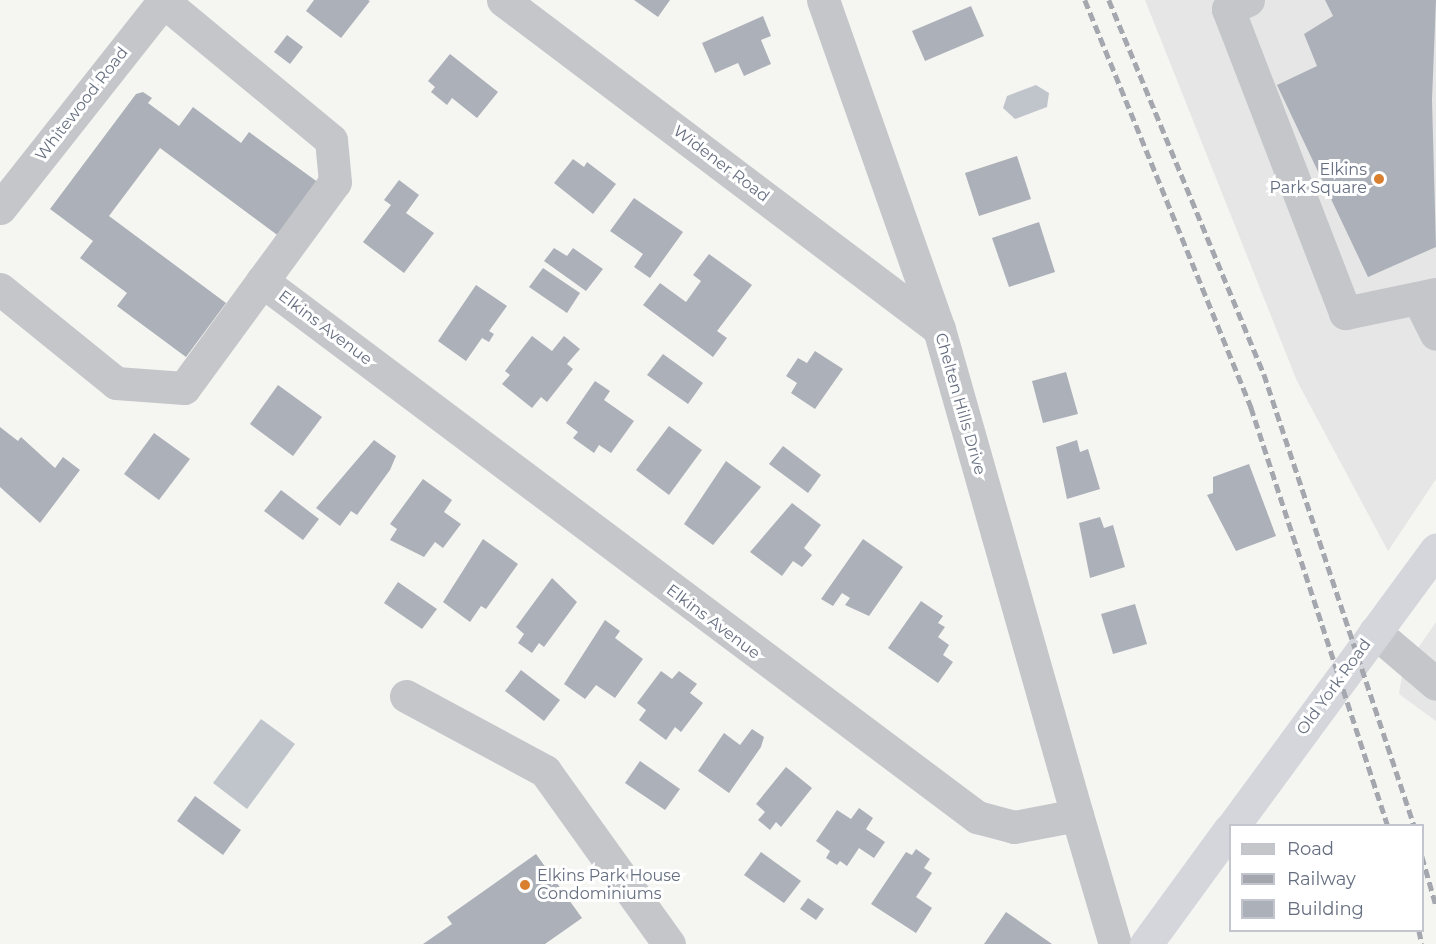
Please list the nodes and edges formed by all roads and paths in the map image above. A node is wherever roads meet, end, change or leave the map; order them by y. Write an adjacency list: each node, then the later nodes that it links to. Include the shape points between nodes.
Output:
1 (502, 0): 9 (street, Widener Road)
2 (824, 0): 9 (street, Chelten Hills Drive)
3 (1248, 0): 8 (street, via 1228,9 1345,313)
4 (164, 1): 5 (street, Whitewood Road); 6 (street, Elkins Avenue, via 330,140 335,182)
5 (0, 208)
6 (262, 280): 7 (street, Elkins Avenue, via 184,388 116,383); 15 (street, Elkins Avenue, via 977,817 1014,827)
7 (0, 289)
8 (1427, 296): 10 (street)
9 (939, 328): 15 (street, Chelten Hills Drive)
10 (1436, 334)
11 (1435, 552): 12 (highway, Old York Road)
12 (1375, 632): 13 (street); 16 (highway, Old York Road)
13 (1436, 684)
14 (406, 696): 18 (street, via 545,771)
15 (1077, 816): 19 (street)
16 (1234, 824)
17 (1229, 831): 20 (highway, Old York Road)
18 (669, 944)
19 (1114, 944)
20 (1146, 944)

